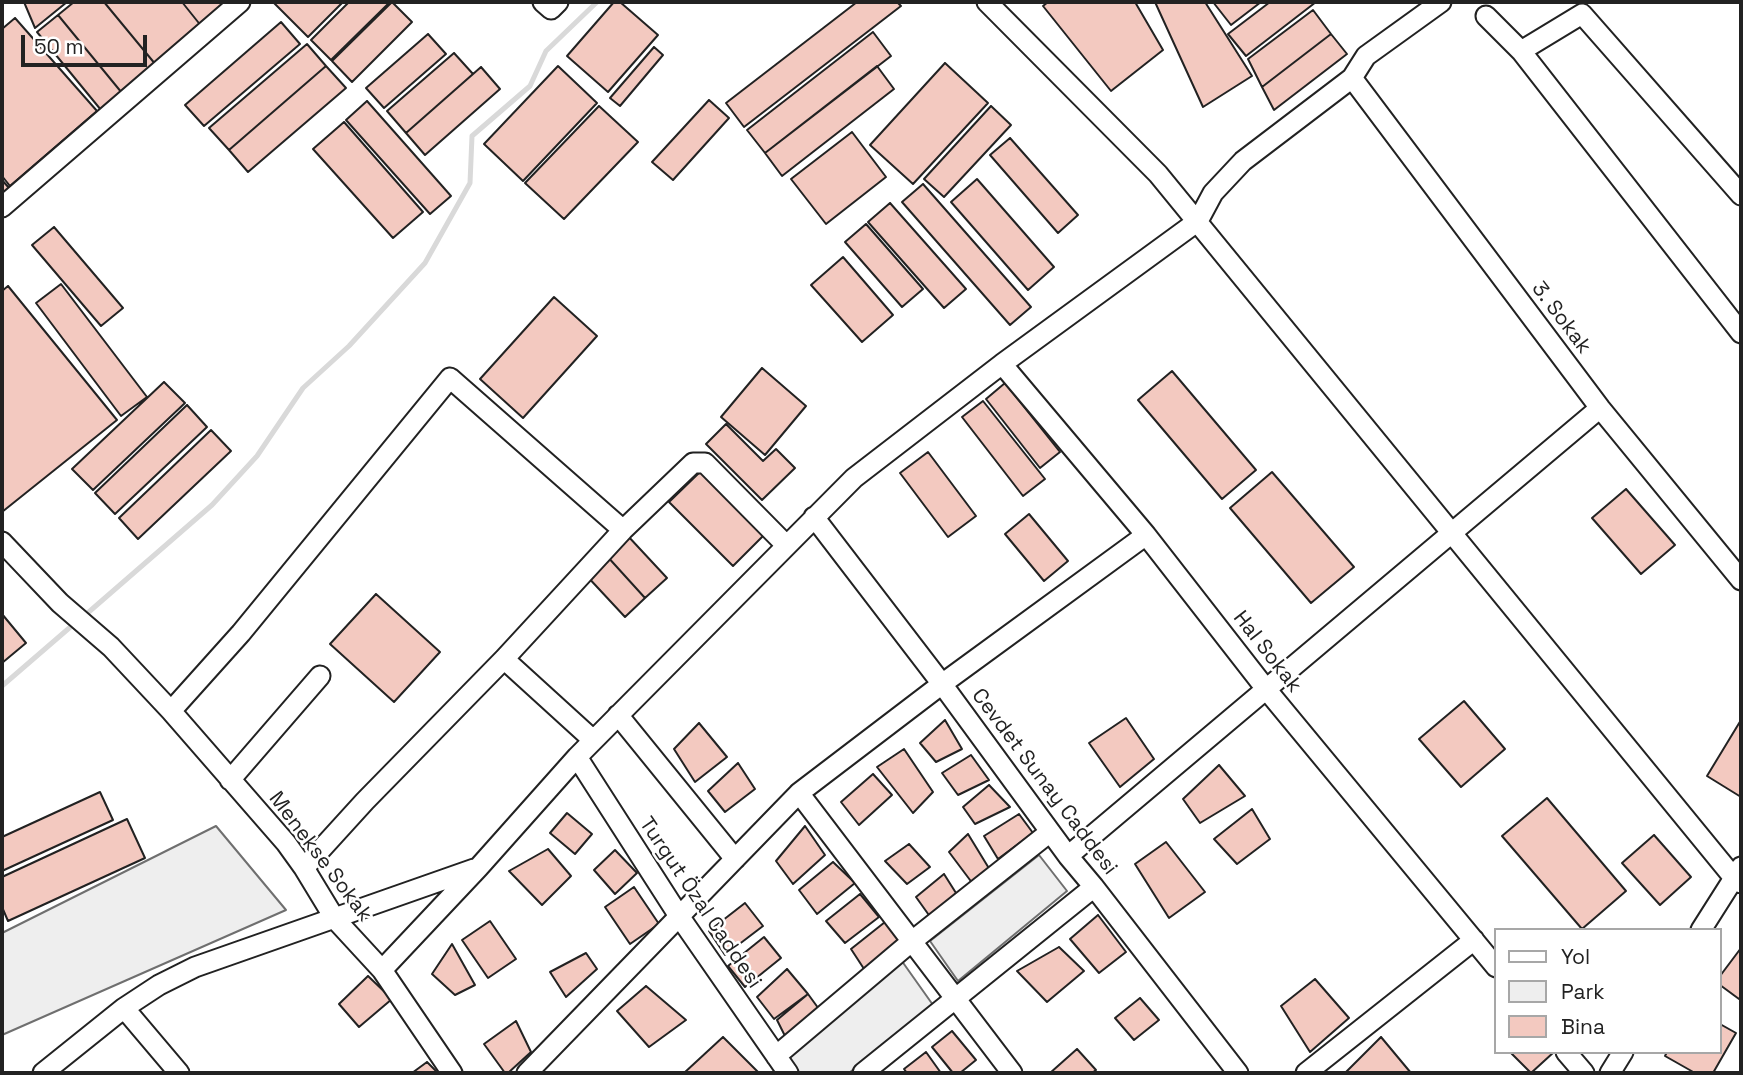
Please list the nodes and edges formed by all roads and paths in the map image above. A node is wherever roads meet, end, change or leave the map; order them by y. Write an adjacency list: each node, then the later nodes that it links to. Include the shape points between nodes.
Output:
1 (240, 2): 11 (street)
2 (543, 2): 3 (street, via 551,9)
3 (558, 2)
4 (988, 2): 12 (street, via 1158,174)
5 (1441, 2): 9 (street, via 1366,56)
6 (1580, 8): 8 (street); 10 (street)
7 (1486, 16): 8 (street)
8 (1521, 51): 13 (street)
9 (1352, 78): 12 (street, via 1243,161 1213,193); 15 (street, 3. Sokak)
10 (1741, 195)
11 (2, 207)
12 (1198, 221): 14 (street); 18 (street)
13 (1741, 334)
14 (1002, 364): 16 (street, via 854,478); 19 (street, Hal Sokak)
15 (1600, 408): 18 (street); 22 (street, 3. Sokak)
16 (814, 517): 21 (street); 25 (street, Cevdet Sunay Caddesi)
17 (623, 530): 21 (street, via 684,469 705,463); 23 (street); 27 (street, via 450,378 241,633)
18 (1452, 534): 26 (street); 38 (street)
19 (1146, 535): 25 (street); 26 (street, Hal Sokak)
20 (2, 542): 27 (street, Menekse Sokak)
21 (786, 545): 28 (street)
22 (1741, 580)
23 (504, 659): 29 (street); 37 (street)
24 (320, 676): 31 (street)
25 (942, 684): 32 (street); 33 (street, Cevdet Sunay Caddesi)
26 (1266, 689): 34 (street); 43 (street, Hal Sokak)
27 (171, 711): 31 (street, Menekse Sokak)
28 (618, 715): 29 (street); 35 (street)
29 (593, 740): 30 (street)
30 (577, 757): 36 (street); 40 (street, Turgut Özal Caddesi)
31 (230, 780): 37 (street, Menekse Sokak)
32 (799, 793): 35 (street); 44 (street)
33 (1051, 832): 34 (street, Cevdet Sunay Caddesi); 44 (street)
34 (1068, 856): 39 (street, Cevdet Sunay Caddesi)
35 (735, 859): 40 (street)
36 (478, 867): 41 (street); 46 (street)
37 (304, 868): 41 (street, Menekse Sokak)
38 (1739, 876): 42 (street)
39 (1094, 887): 47 (street); 59 (street, Cevdet Sunay Caddesi)
40 (679, 916): 51 (street, Turgut Özal Caddesi); 55 (street)
41 (335, 919): 46 (street, Menekse Sokak); 48 (street, via 195,967)
42 (1702, 928)
43 (1474, 940): 45 (street, Hal Sokak); 60 (street)
44 (911, 942): 47 (street); 51 (street)
45 (1494, 965)
46 (382, 970): 54 (street, Menekse Sokak)
47 (954, 998): 57 (street); 58 (street)
48 (124, 1008): 52 (street); 53 (street)
49 (1568, 1054): 61 (street)
50 (1622, 1054): 62 (street)
51 (776, 1056): 56 (street, Turgut Özal Caddesi)
52 (43, 1073)
53 (179, 1073)
54 (452, 1073)
55 (527, 1073)
56 (788, 1073)
57 (863, 1073)
58 (1012, 1073)
59 (1238, 1073)
60 (1306, 1073)
61 (1584, 1073)
62 (1610, 1073)

